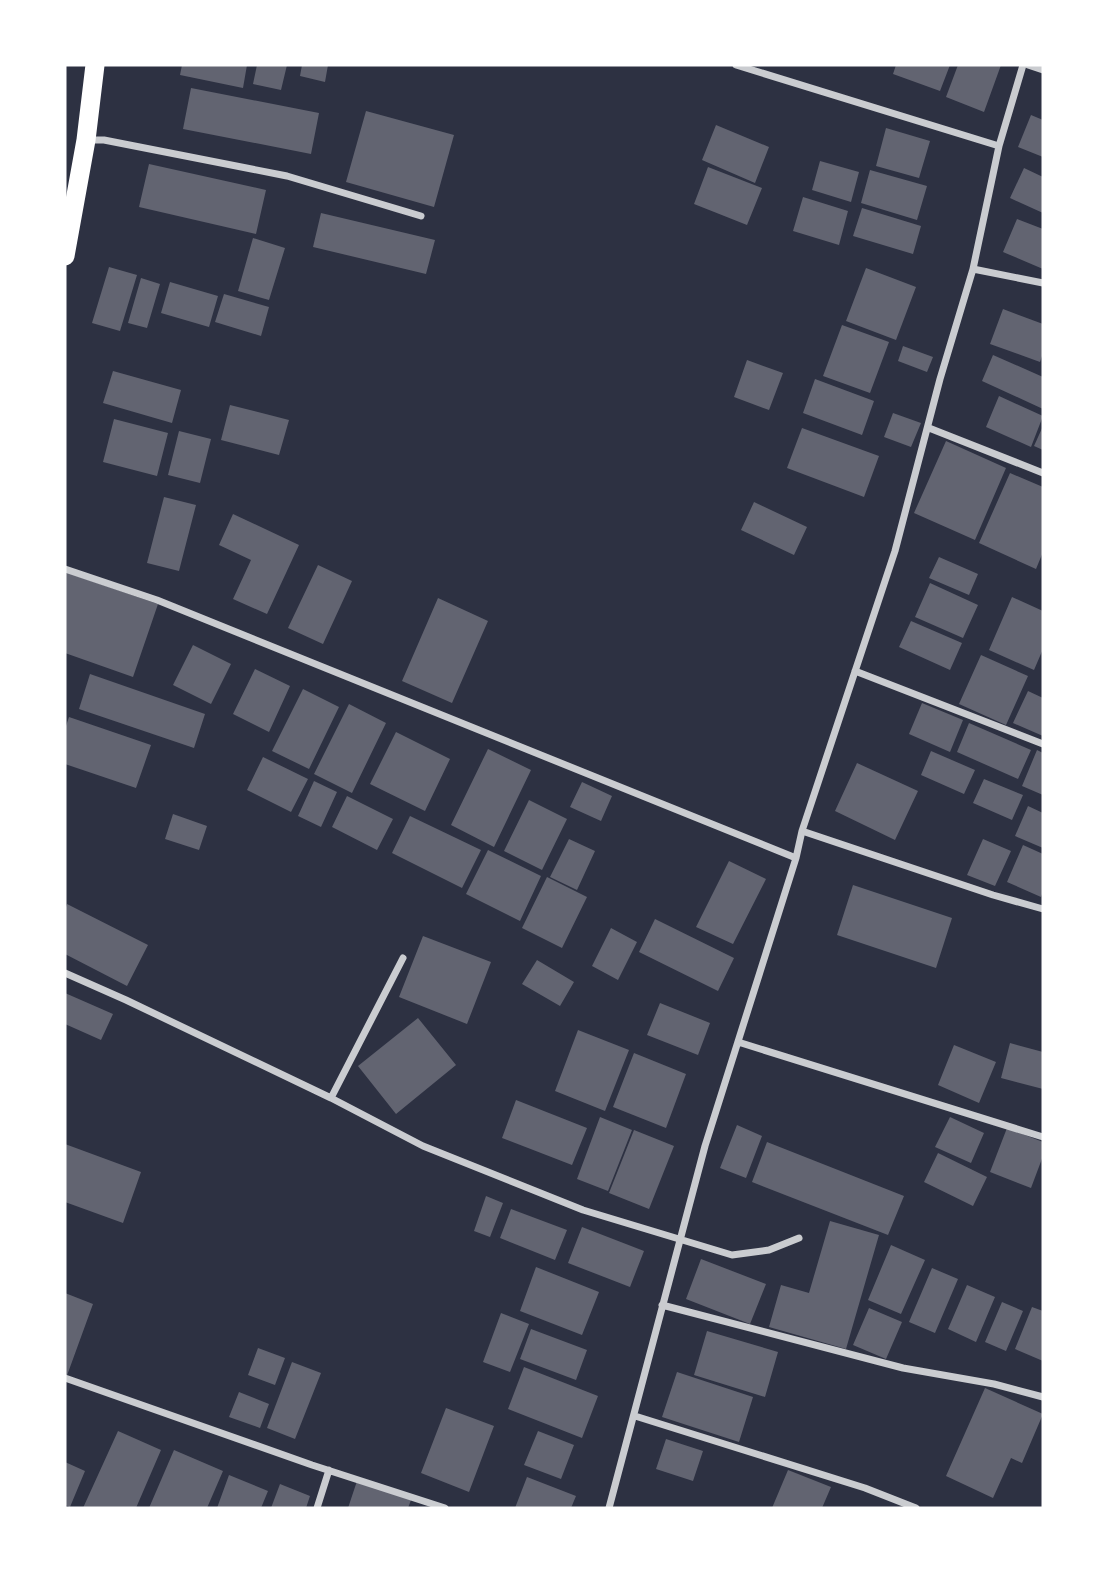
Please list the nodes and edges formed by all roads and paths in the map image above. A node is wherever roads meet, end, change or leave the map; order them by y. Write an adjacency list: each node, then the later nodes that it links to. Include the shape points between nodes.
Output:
1 (95, 65): 5 (highway)
2 (736, 65): 6 (street)
3 (1026, 65): 4 (street); 6 (street)
4 (1043, 70)
5 (86, 139): 7 (street, via 287,176); 8 (highway)
6 (999, 146): 9 (street)
7 (421, 216)
8 (65, 256)
9 (973, 269): 10 (street); 11 (street)
10 (1043, 283)
11 (929, 428): 12 (street); 14 (street)
12 (1043, 473)
13 (65, 569): 17 (street, via 157,600)
14 (855, 671): 15 (street); 16 (street)
15 (1043, 744)
16 (802, 831): 17 (street); 18 (street)
17 (796, 858): 21 (street)
18 (1043, 909)
19 (403, 958): 22 (street)
20 (65, 973): 22 (street)
21 (738, 1042): 23 (street); 25 (street)
22 (331, 1098): 25 (street, via 423,1146 583,1210)
23 (1043, 1137)
24 (799, 1238): 25 (street, via 769,1250 732,1255)
25 (680, 1239): 26 (street)
26 (662, 1305): 28 (street, via 903,1368); 29 (street)
27 (65, 1378): 30 (street)
28 (1043, 1397)
29 (635, 1416): 33 (street); 34 (street)
30 (329, 1470): 31 (street); 32 (street)
31 (317, 1508)
32 (445, 1508)
33 (609, 1508)
34 (916, 1508)

